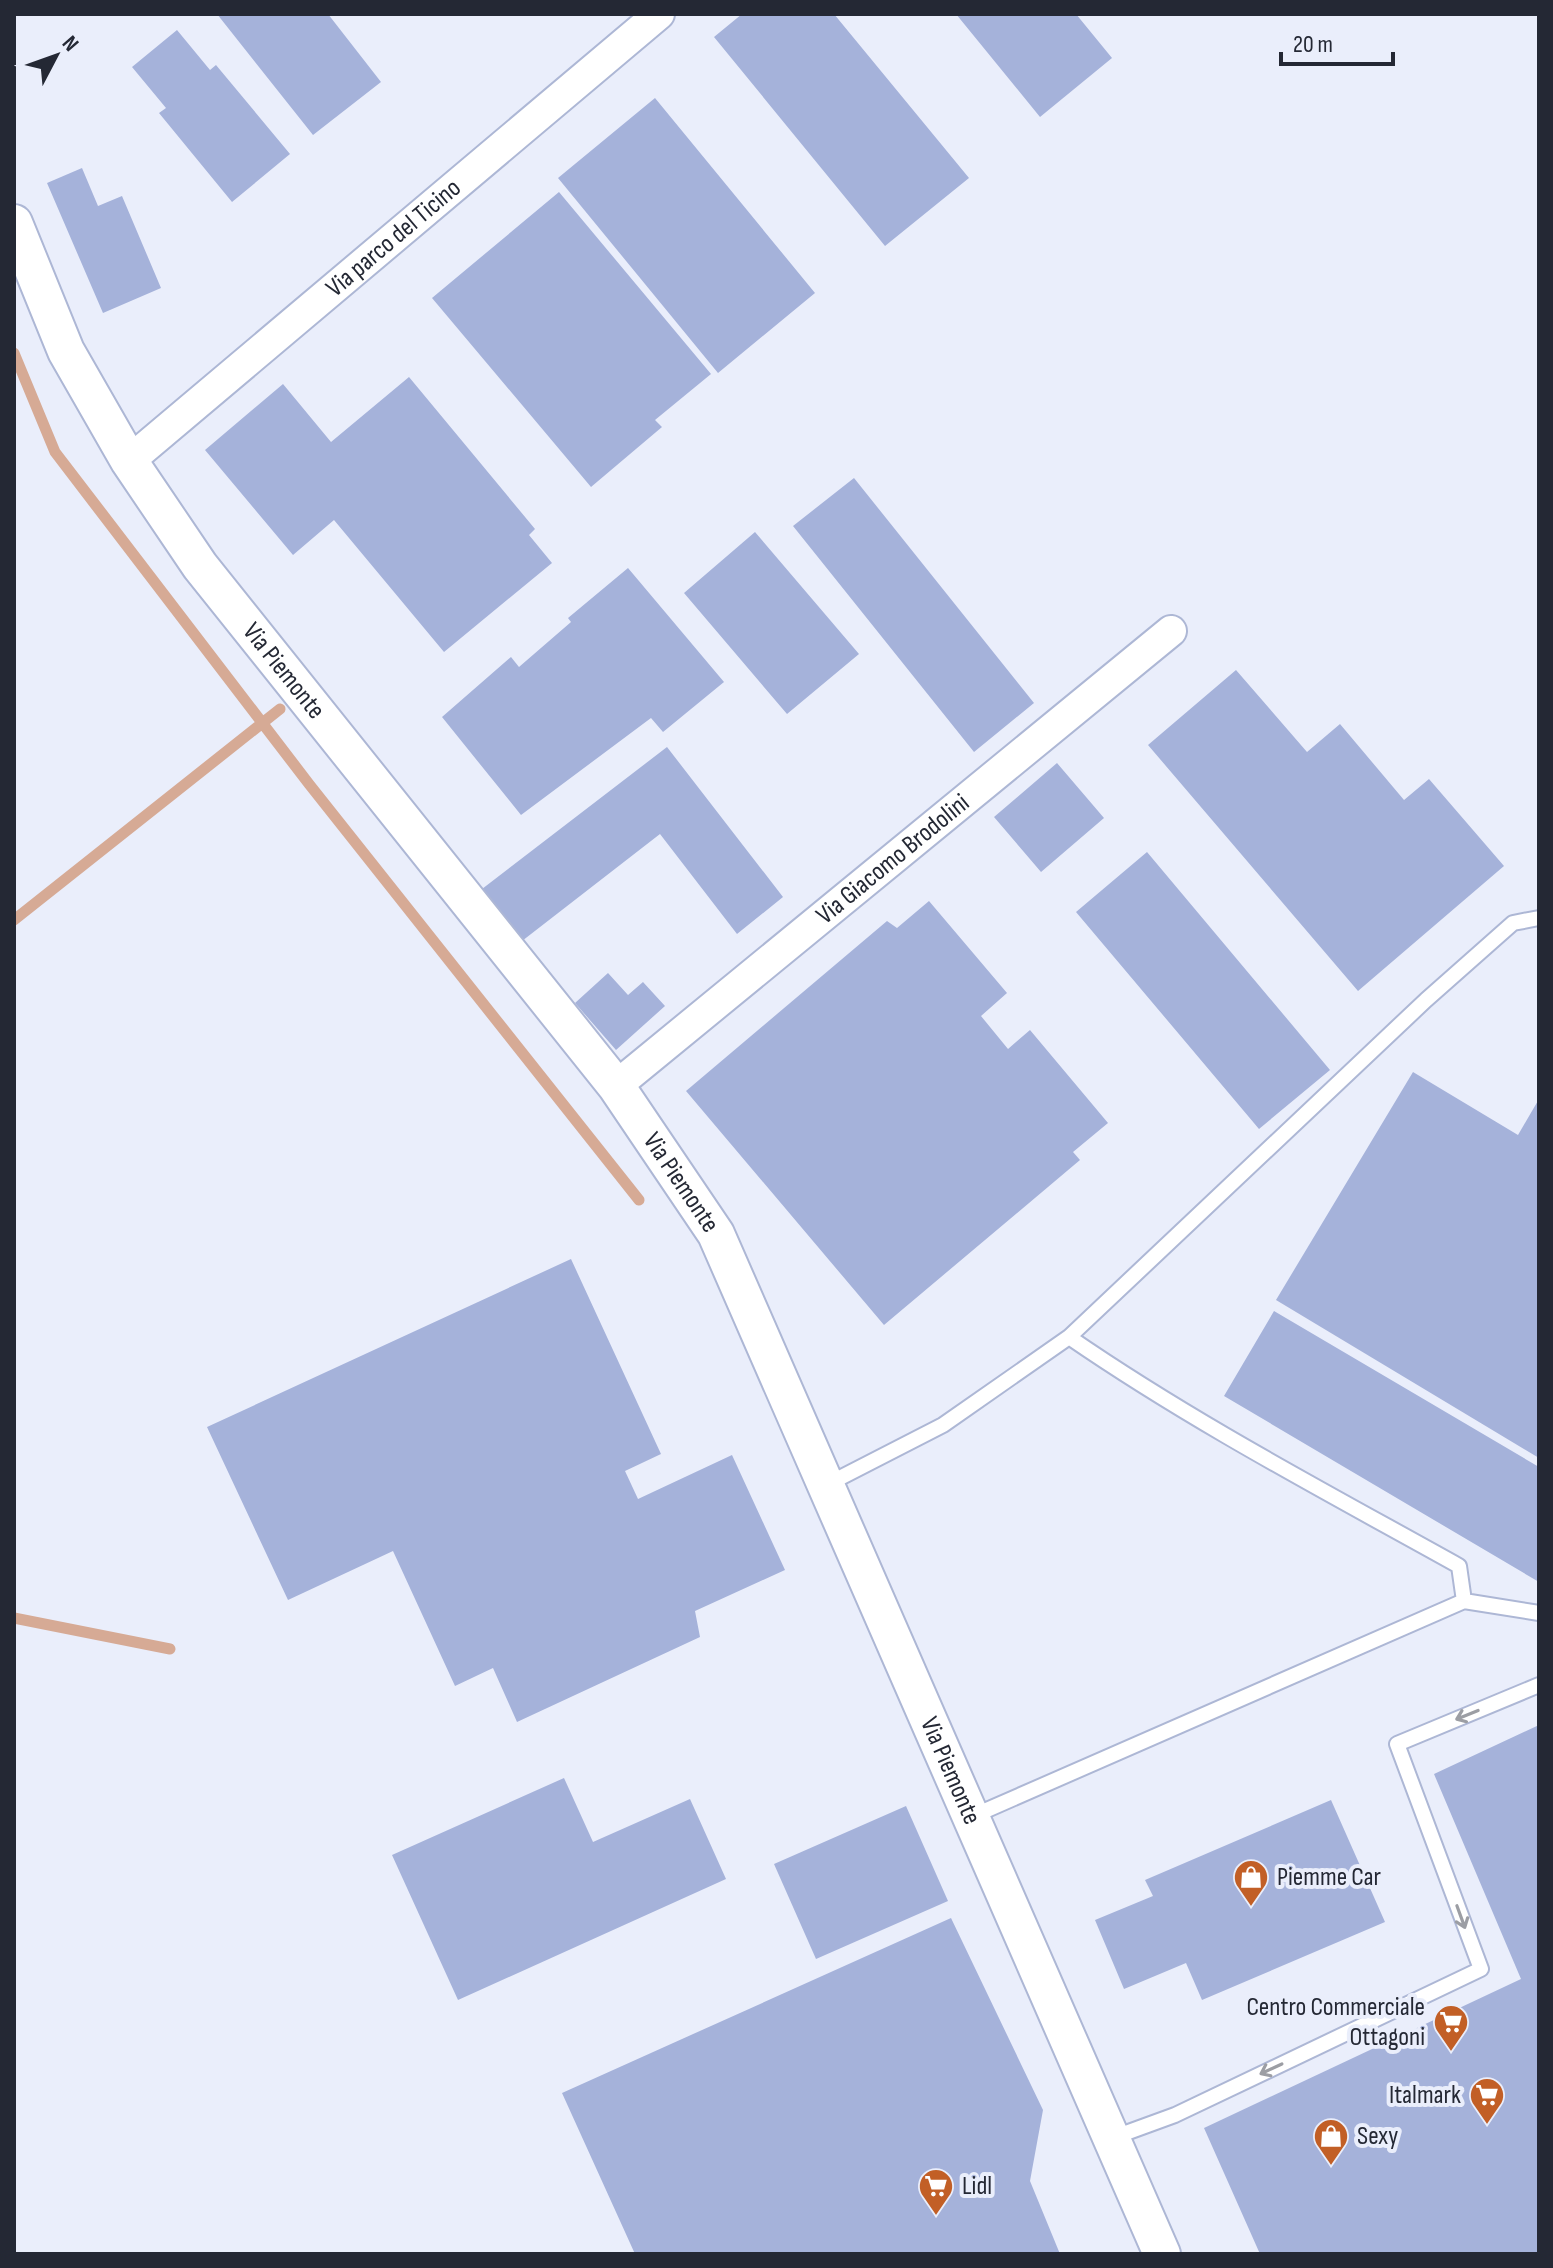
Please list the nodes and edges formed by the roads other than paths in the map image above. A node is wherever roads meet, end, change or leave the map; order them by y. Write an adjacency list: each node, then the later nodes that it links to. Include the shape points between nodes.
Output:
1 (659, 14): 3 (street, Via parco del Ticino)
2 (14, 223): 3 (street, Via Piemonte, via 66,351)
3 (129, 461): 6 (street, Via Piemonte, via 200,566)
4 (1171, 631): 6 (street, Via Giacomo Brodolini)
5 (1539, 918): 7 (lane, via 1513,923 1426,1000)
6 (616, 1086): 8 (street, Via Piemonte, via 716,1234)
7 (1069, 1337): 8 (lane, via 943,1425); 9 (lane, via 1217,1431 1459,1566)
8 (827, 1484): 12 (street, Via Piemonte)
9 (1464, 1601): 10 (lane); 12 (lane)
10 (1539, 1613)
11 (1539, 1685): 13 (lane, one-way to 13, via 1397,1744 1481,1969 1175,2115)
12 (973, 1816): 13 (street, Via Piemonte)
13 (1112, 2138): 14 (street, Via Piemonte)
14 (1162, 2254)

